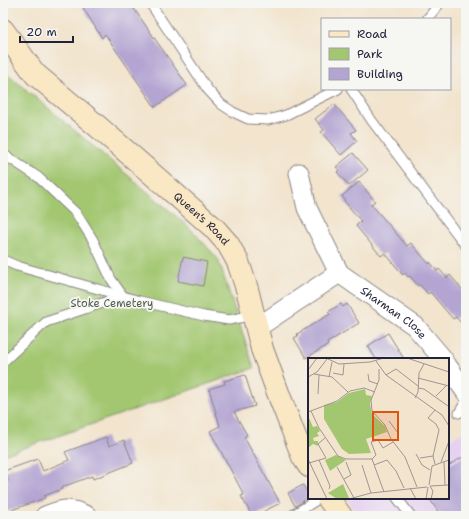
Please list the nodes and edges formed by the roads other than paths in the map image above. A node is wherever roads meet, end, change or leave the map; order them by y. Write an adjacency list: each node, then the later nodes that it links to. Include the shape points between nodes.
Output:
1 (150, 3): 5 (lane, via 208,90 221,104 243,117 268,120 286,115)
2 (440, 3): 3 (lane)
3 (428, 18)
4 (3, 30): 13 (street, Queen's Road, via 35,74 214,228 228,244 238,262)
5 (336, 90)
6 (352, 90): 9 (lane)
7 (3, 154): 12 (lane, via 38,177 76,213)
8 (299, 173): 11 (street, Sharman Close, via 301,209)
9 (466, 246)
10 (3, 260): 12 (lane)
11 (339, 273): 13 (street); 14 (street, Sharman Close, via 415,326)
12 (123, 296): 13 (lane, via 204,316); 15 (lane, via 46,322)
13 (256, 321): 20 (street, Queen's Road, via 262,350)
14 (442, 358)
15 (3, 362)
16 (449, 368): 17 (street)
17 (466, 392)
18 (466, 401): 19 (lane)
19 (459, 413)
20 (308, 464)
21 (318, 499): 26 (lane)
22 (329, 499): 27 (street)
23 (398, 499): 28 (lane)
24 (45, 516): 25 (street, via 73,510)
25 (87, 516)
26 (291, 516)
27 (341, 516)
28 (411, 516)

